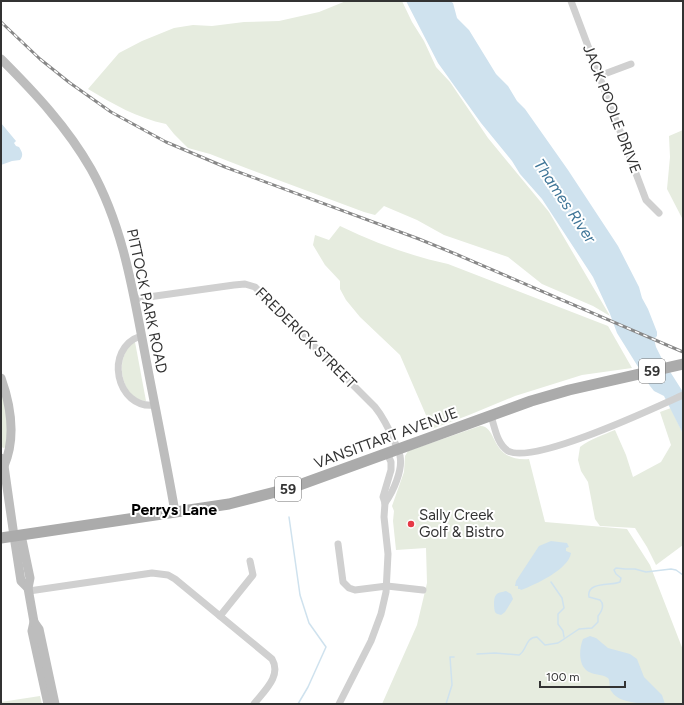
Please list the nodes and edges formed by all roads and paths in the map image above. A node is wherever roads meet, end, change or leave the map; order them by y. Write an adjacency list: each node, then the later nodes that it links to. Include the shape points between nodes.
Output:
1 (571, 1): 4 (street, JACK POOLE DRIVE)
2 (1, 59): 6 (main road, PITTOCK PARK ROAD, via 56,117 91,169 118,231)
3 (632, 64): 4 (street)
4 (599, 76): 5 (street, JACK POOLE DRIVE, via 646,200)
5 (659, 213)
6 (134, 299): 7 (main road, PITTOCK PARK ROAD); 13 (street, FREDERICK STREET, via 234,285 253,286 382,415 392,434)
7 (141, 336): 11 (main road, PITTOCK PARK ROAD); 11 (street, via 131,340 123,350 118,361 119,377 124,389 134,401 143,405)
8 (683, 364): 12 (main road, VANSITTART AVENUE / 59, via 569,390)
9 (1, 378): 14 (main road, via 11,428 9,453)
10 (683, 395): 12 (street, via 579,439 518,454 504,448)
11 (154, 405): 16 (main road, PITTOCK PARK ROAD)
12 (491, 416): 13 (main road, VANSITTART AVENUE / 59)
13 (392, 451): 15 (street, via 391,470 383,497); 15 (street, via 400,456 400,469); 16 (main road, VANSITTART AVENUE / 59, via 268,495)
14 (3, 462): 17 (main road)
15 (385, 503): 21 (street)
16 (174, 512): 17 (main road, VANSITTART AVENUE / 59)
17 (17, 536): 18 (main road, VANSITTART AVENUE / 59); 22 (main road, via 21,581)
18 (1, 538)
19 (338, 544): 21 (street, via 342,578 346,586 355,590)
20 (250, 561): 24 (street, via 253,575)
21 (387, 586): 23 (street); 29 (street, via 371,641)
22 (28, 589): 24 (street, via 160,573 175,579); 25 (main road)
23 (423, 590)
24 (220, 616): 28 (street, via 270,657 274,664 274,676)
25 (34, 622): 26 (main road, via 32,631); 27 (main road, via 39,630)
26 (48, 704)
27 (55, 704)
28 (254, 704)
29 (339, 704)

